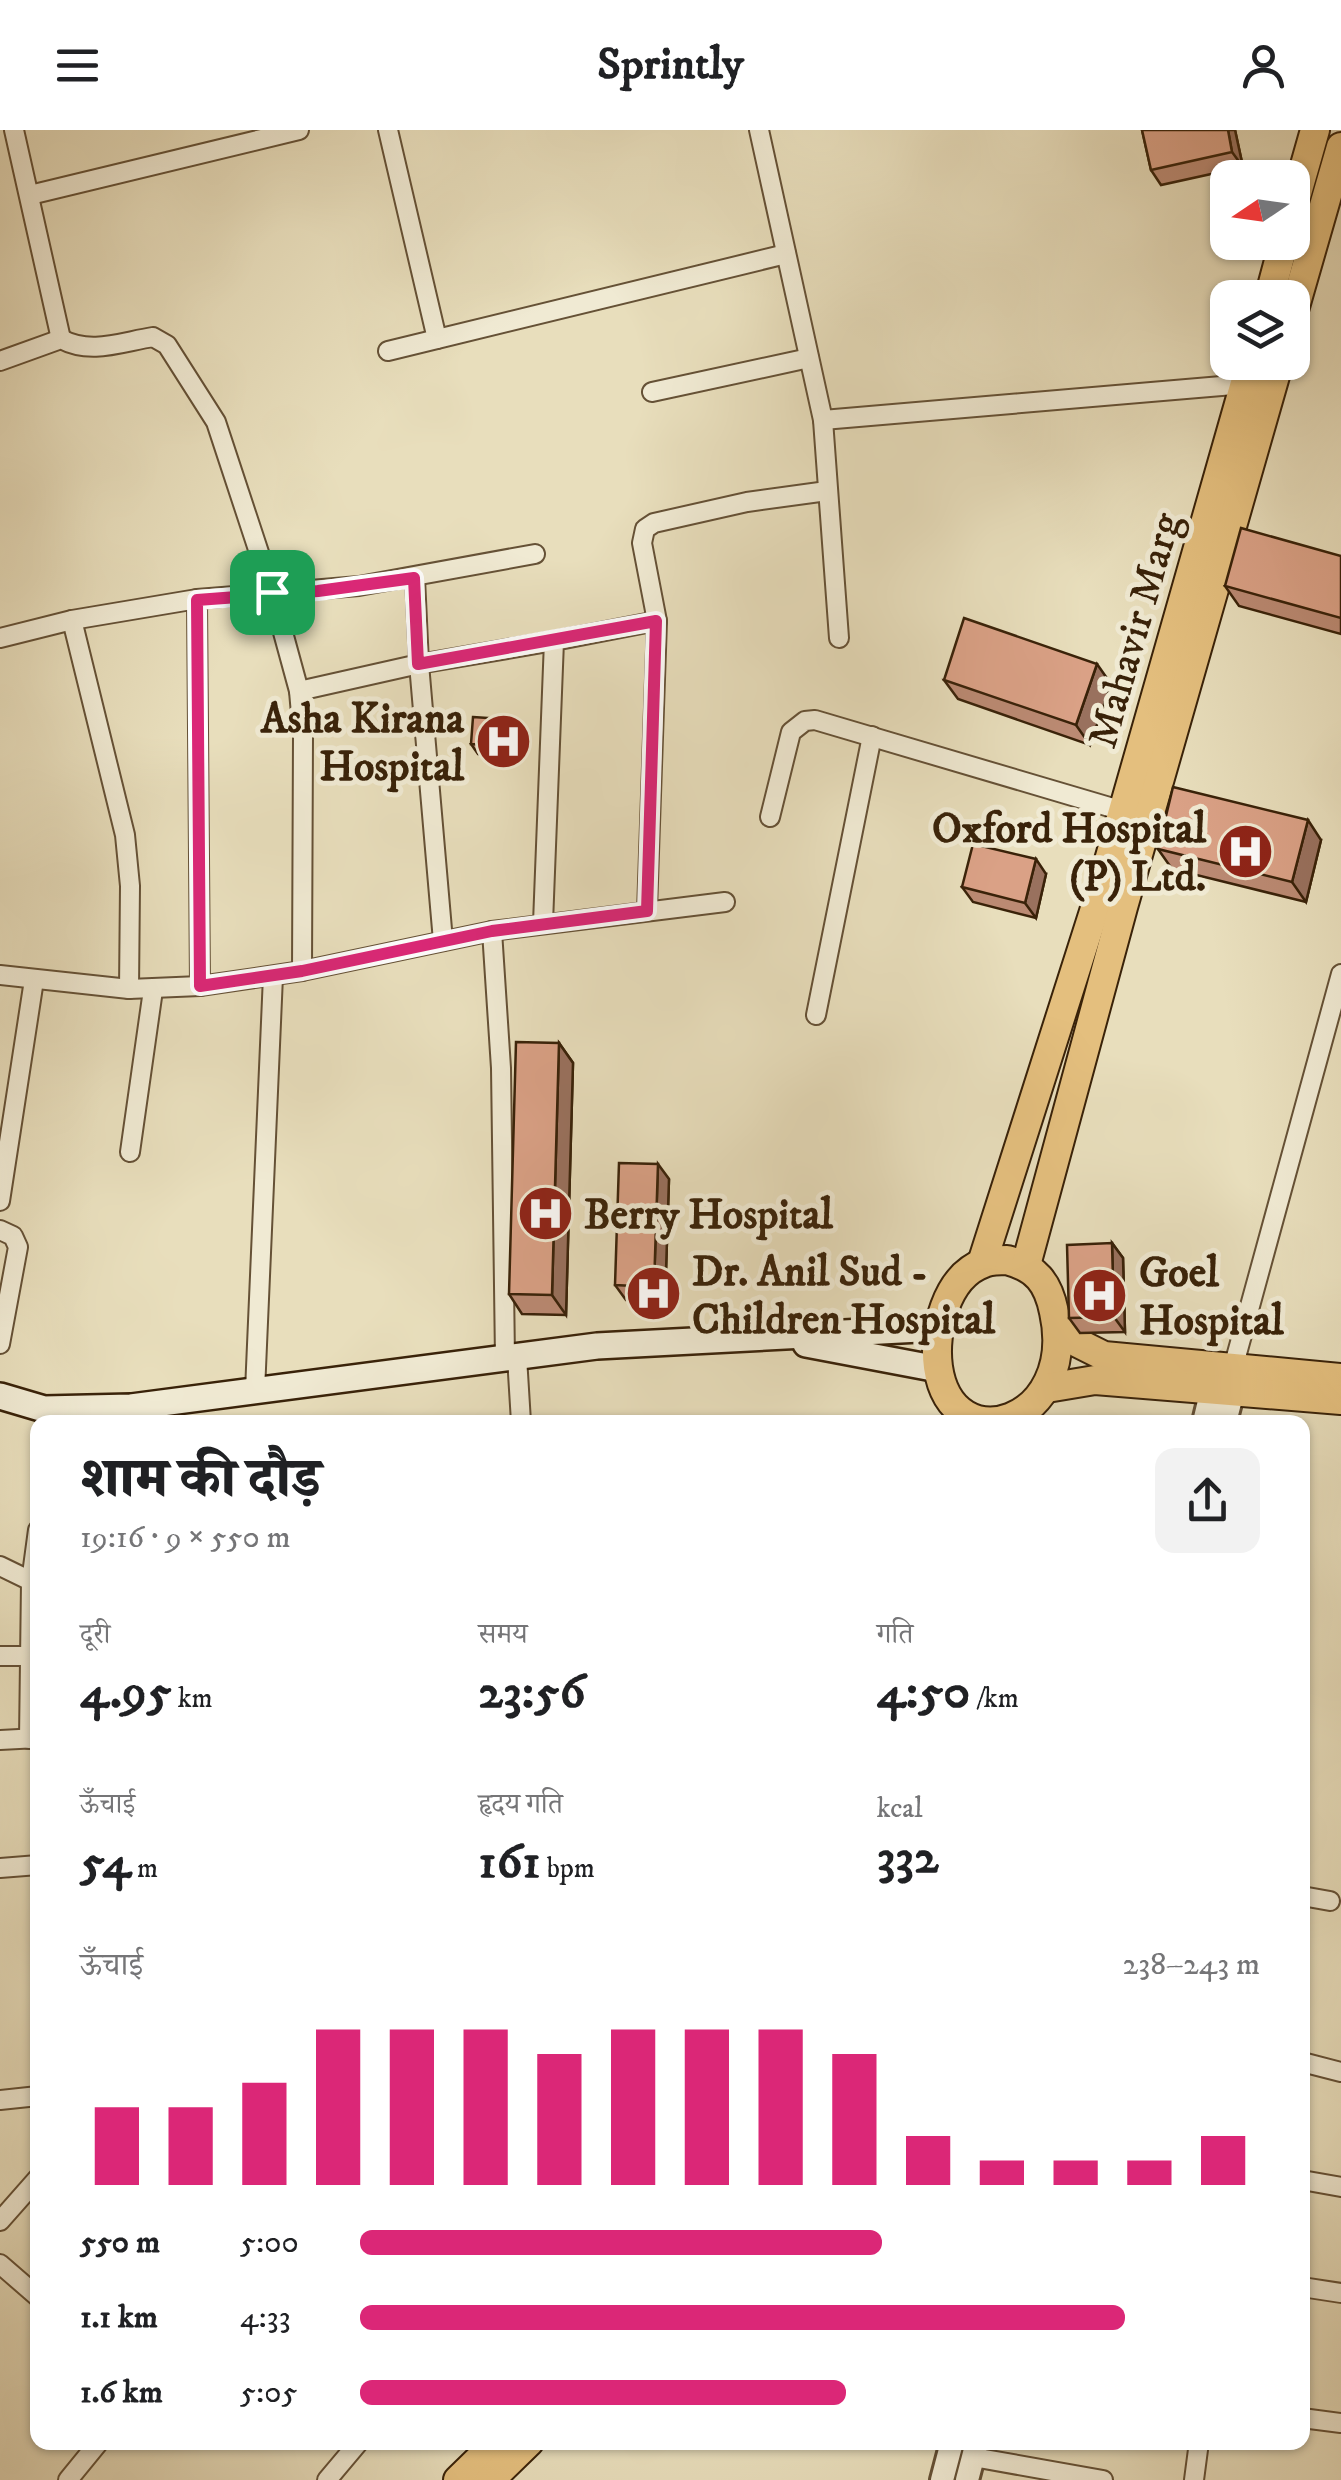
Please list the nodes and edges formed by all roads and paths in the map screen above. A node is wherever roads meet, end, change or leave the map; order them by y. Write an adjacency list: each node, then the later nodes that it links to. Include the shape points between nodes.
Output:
1 (14, 130): 8 (street)
2 (299, 130): 8 (street)
3 (388, 130): 13 (street)
4 (758, 130): 10 (street)
5 (1315, 130): 7 (highway)
6 (1341, 147): 9 (highway)
7 (1307, 160)
8 (30, 195): 12 (street)
9 (1330, 225): 11 (highway)
10 (786, 254): 13 (street); 15 (street)
11 (1307, 280)
12 (61, 338): 16 (street); 25 (street, via 99,347 153,337 167,345 216,422)
13 (437, 339): 14 (street)
14 (388, 351)
15 (809, 358): 20 (street); 21 (street)
16 (0, 361)
17 (1210, 377): 21 (street)
18 (1246, 380): 35 (highway, Mahavir Marg)
19 (1274, 380): 55 (highway, Mahavir Marg)
20 (652, 392)
21 (822, 420): 22 (street)
22 (827, 491): 28 (street, via 747,502 645,529); 30 (street)
23 (536, 554): 24 (street)
24 (414, 578): 25 (street); 32 (street)
25 (272, 592): 26 (street); 33 (street)
26 (197, 600): 27 (street); 47 (street)
27 (72, 620): 29 (street); 48 (street, via 125,835)
28 (656, 621): 31 (street); 38 (street)
29 (0, 638)
30 (839, 638)
31 (554, 640): 32 (street); 39 (street)
32 (418, 664): 33 (street); 41 (street)
33 (300, 691): 42 (street)
34 (872, 736): 35 (street); 36 (street, via 816,720 796,725); 50 (street)
35 (1123, 811): 54 (highway, Mahavir Marg)
36 (770, 817)
37 (725, 902): 38 (street)
38 (647, 911): 39 (street)
39 (544, 923): 40 (street)
40 (492, 931): 41 (street); 60 (street)
41 (443, 940): 42 (street)
42 (302, 971): 45 (street)
43 (1341, 974): 63 (street)
44 (0, 975): 46 (street)
45 (273, 976): 47 (street); 65 (street)
46 (34, 980): 48 (street); 52 (street)
47 (200, 986): 49 (street)
48 (129, 989): 49 (street)
49 (152, 990): 51 (street)
50 (816, 1015)
51 (130, 1152)
52 (0, 1201)
53 (0, 1230): 59 (street, via 14,1236 18,1247)
54 (982, 1263): 55 (highway); 57 (highway, via 956,1286)
55 (1026, 1265): 56 (highway, via 1040,1276)
56 (1056, 1320): 63 (highway, via 1078,1343 1104,1356); 64 (highway, via 1059,1347)
57 (939, 1328): 58 (main road); 61 (highway)
58 (767, 1337): 60 (main road); 61 (main road)
59 (0, 1344)
60 (511, 1358): 65 (main road); 72 (street)
61 (938, 1369): 68 (highway)
62 (1341, 1378): 63 (highway)
63 (1226, 1383): 64 (highway, via 1095,1380); 67 (highway); 74 (street); 75 (street)
64 (1047, 1388): 73 (highway)
65 (255, 1391): 69 (main road)
66 (0, 1396): 70 (main road)
67 (1341, 1400)
68 (949, 1411)
69 (144, 1414): 71 (main road)
70 (49, 1415)
71 (98, 1415)
72 (520, 1415)
73 (1019, 1415)
74 (1208, 1415)
75 (1225, 1415)
76 (0, 1566): 77 (street)
77 (30, 1581)
78 (0, 1656): 79 (street)
79 (30, 1656)
80 (30, 1739): 81 (street)
81 (0, 1740)
82 (30, 1866): 83 (street)
83 (0, 1868)
84 (1310, 1897): 85 (street)
85 (1330, 1901)
86 (1310, 2064): 87 (street)
87 (1341, 2072)
88 (30, 2097): 89 (street)
89 (0, 2100)
90 (1310, 2181): 92 (street)
91 (30, 2187): 93 (street)
92 (1341, 2187)
93 (0, 2221)
94 (0, 2264): 96 (street)
95 (1310, 2288): 97 (street)
96 (30, 2290)
97 (1341, 2293)
98 (1310, 2419): 99 (street)
99 (1341, 2422)
100 (92, 2450): 107 (street)
101 (351, 2450): 108 (street)
102 (489, 2450): 109 (highway)
103 (521, 2450): 110 (highway)
104 (950, 2450): 111 (street)
105 (1198, 2450): 113 (street)
106 (972, 2460): 112 (street)
107 (68, 2480)
108 (327, 2480)
109 (458, 2480)
110 (490, 2480)
111 (942, 2480)
112 (1103, 2480)
113 (1194, 2480)

